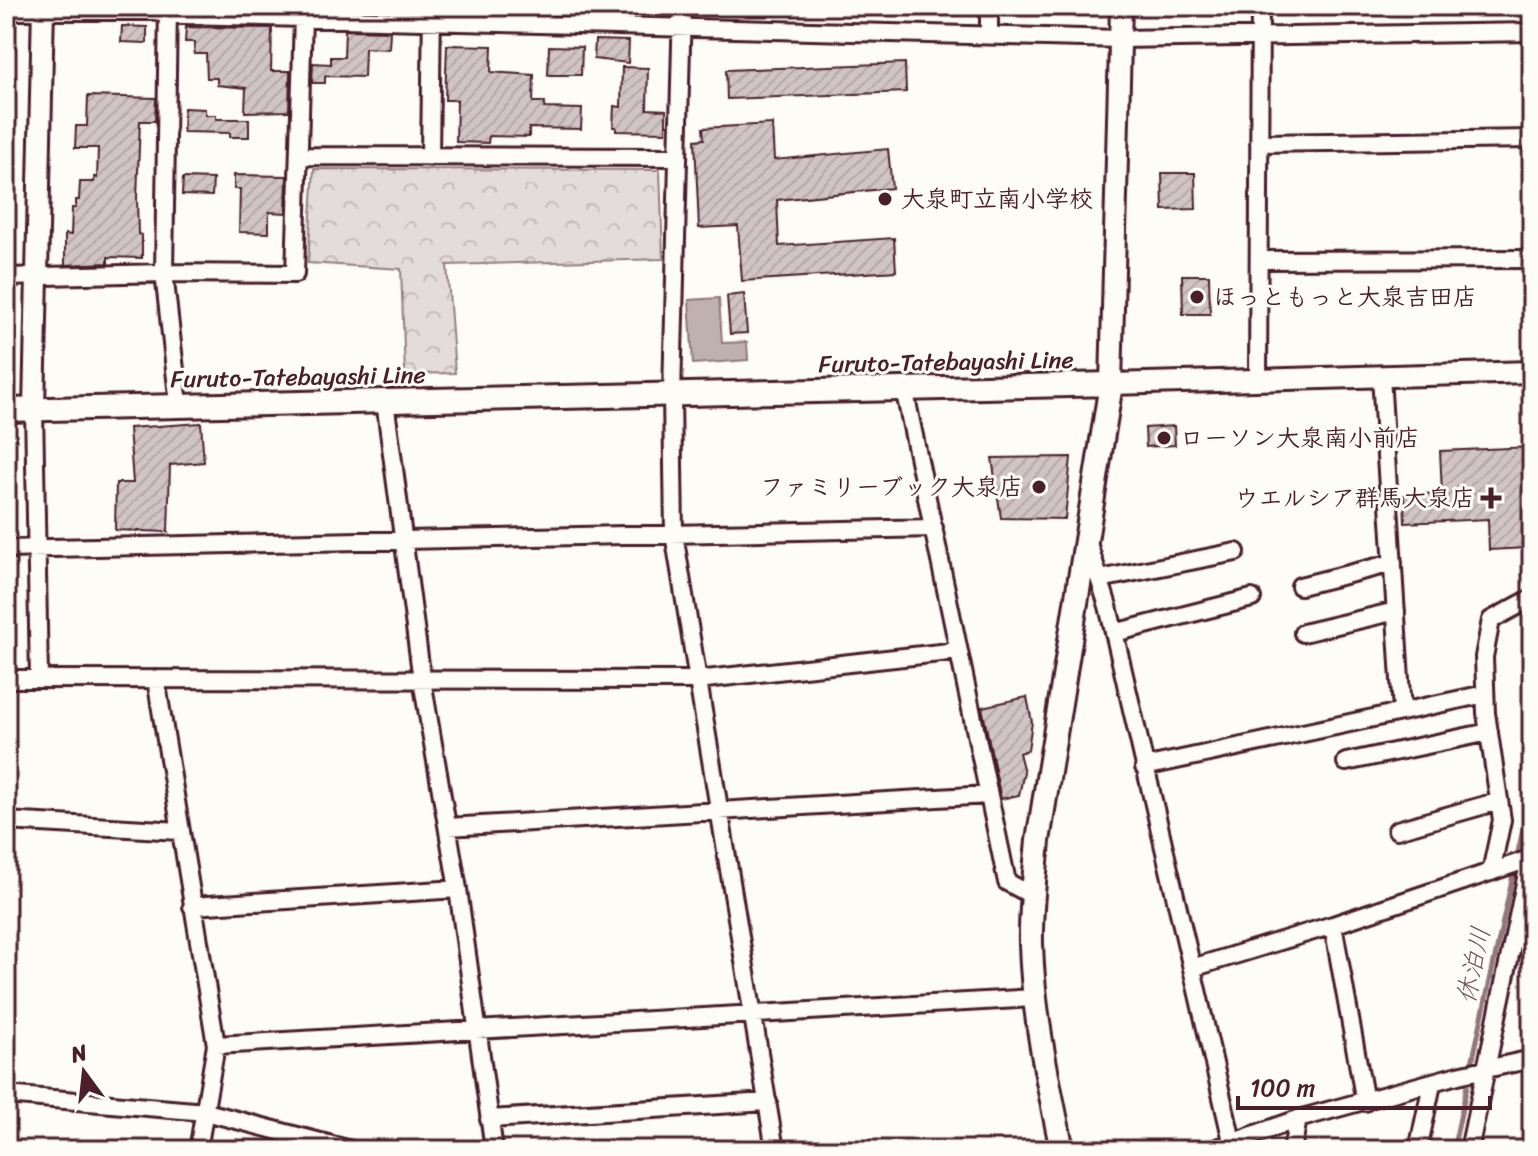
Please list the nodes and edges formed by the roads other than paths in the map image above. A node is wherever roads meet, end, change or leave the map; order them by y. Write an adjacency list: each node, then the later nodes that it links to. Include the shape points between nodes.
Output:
1 (682, 6): 10 (street)
2 (989, 6): 12 (street)
3 (1121, 6): 14 (street)
4 (1260, 6): 13 (street)
5 (43, 8): 6 (street); 7 (street); 23 (street)
6 (168, 9): 9 (street, via 184,15); 22 (street)
7 (6, 11)
8 (432, 14): 9 (street); 10 (street); 18 (street)
9 (303, 17): 17 (street)
10 (682, 27): 12 (street); 19 (street)
11 (1532, 32): 13 (street)
12 (989, 34): 14 (street)
13 (1260, 38): 14 (street); 16 (street)
14 (1121, 39): 28 (street)
15 (1532, 139): 16 (street)
16 (1259, 143): 21 (street)
17 (300, 156): 18 (street); 22 (street, via 295,274)
18 (430, 157): 19 (street)
19 (677, 157): 30 (street)
20 (1532, 259): 21 (street)
21 (1259, 260): 27 (street)
22 (164, 273): 23 (street); 32 (street)
23 (37, 276): 24 (street); 33 (street)
24 (6, 277)
25 (1532, 372): 26 (street)
26 (1381, 376): 27 (street); 42 (street)
27 (1258, 380): 28 (street)
28 (1111, 384): 29 (main road, Furuto-Tatebayashi Line); 37 (main road)
29 (904, 388): 30 (main road, Furuto-Tatebayashi Line); 35 (street)
30 (672, 394): 31 (main road, Furuto-Tatebayashi Line); 36 (street)
31 (385, 401): 32 (main road, Furuto-Tatebayashi Line); 38 (street)
32 (179, 405): 33 (main road, Furuto-Tatebayashi Line)
33 (34, 409): 34 (main road, Furuto-Tatebayashi Line); 40 (street)
34 (6, 410)
35 (934, 528): 36 (street); 50 (street)
36 (674, 534): 38 (street); 55 (street)
37 (1086, 535): 43 (street); 71 (main road)
38 (403, 539): 40 (street); 54 (street)
39 (6, 549): 40 (street)
40 (38, 549): 52 (street)
41 (1236, 552): 43 (street)
42 (1393, 563): 44 (street); 47 (street)
43 (1100, 579): 48 (street)
44 (1300, 586)
45 (1252, 598): 48 (street)
46 (1532, 598): 56 (street, via 1491,620)
47 (1396, 611): 49 (street); 57 (street)
48 (1114, 633): 60 (street)
49 (1303, 633)
50 (958, 651): 55 (street); 61 (street)
51 (6, 679): 52 (street)
52 (39, 679): 53 (street)
53 (156, 679): 54 (street); 67 (street)
54 (422, 680): 55 (street); 65 (street)
55 (697, 680): 63 (street)
56 (1485, 694): 57 (street); 58 (street)
57 (1402, 712): 60 (street)
58 (1489, 732): 59 (street); 62 (street)
59 (1346, 762)
60 (1144, 767): 74 (street)
61 (988, 795): 63 (street); 71 (street, via 1007,882)
62 (1499, 801): 66 (street); 69 (street)
63 (720, 811): 65 (street); 76 (street)
64 (6, 821): 67 (street)
65 (448, 827): 70 (street)
66 (1397, 830)
67 (180, 831): 72 (street)
68 (1531, 855): 69 (street); 80 (street)
69 (1497, 869): 73 (street)
70 (458, 889): 72 (street); 77 (street)
71 (1033, 896): 75 (main road)
72 (192, 906): 78 (street)
73 (1333, 925): 74 (street); 84 (street)
74 (1192, 968): 88 (street)
75 (1035, 998): 76 (street); 93 (main road)
76 (753, 1014): 77 (street); 83 (street)
77 (477, 1030): 78 (street); 86 (street)
78 (216, 1045): 85 (street)
79 (1532, 1059): 80 (street)
80 (1484, 1069): 81 (street); 97 (street)
81 (1432, 1084): 84 (street); 96 (street)
82 (6, 1095): 85 (street)
83 (768, 1102): 86 (street); 92 (street)
84 (1365, 1102): 87 (street)
85 (206, 1112): 89 (street); 90 (street)
86 (489, 1119): 91 (street)
87 (1298, 1119): 88 (street); 95 (street)
88 (1232, 1141): 94 (street)
89 (198, 1150)
90 (351, 1150)
91 (494, 1150)
92 (775, 1150)
93 (1062, 1150)
94 (1211, 1150)
95 (1292, 1150)
96 (1418, 1150)
97 (1469, 1150)

